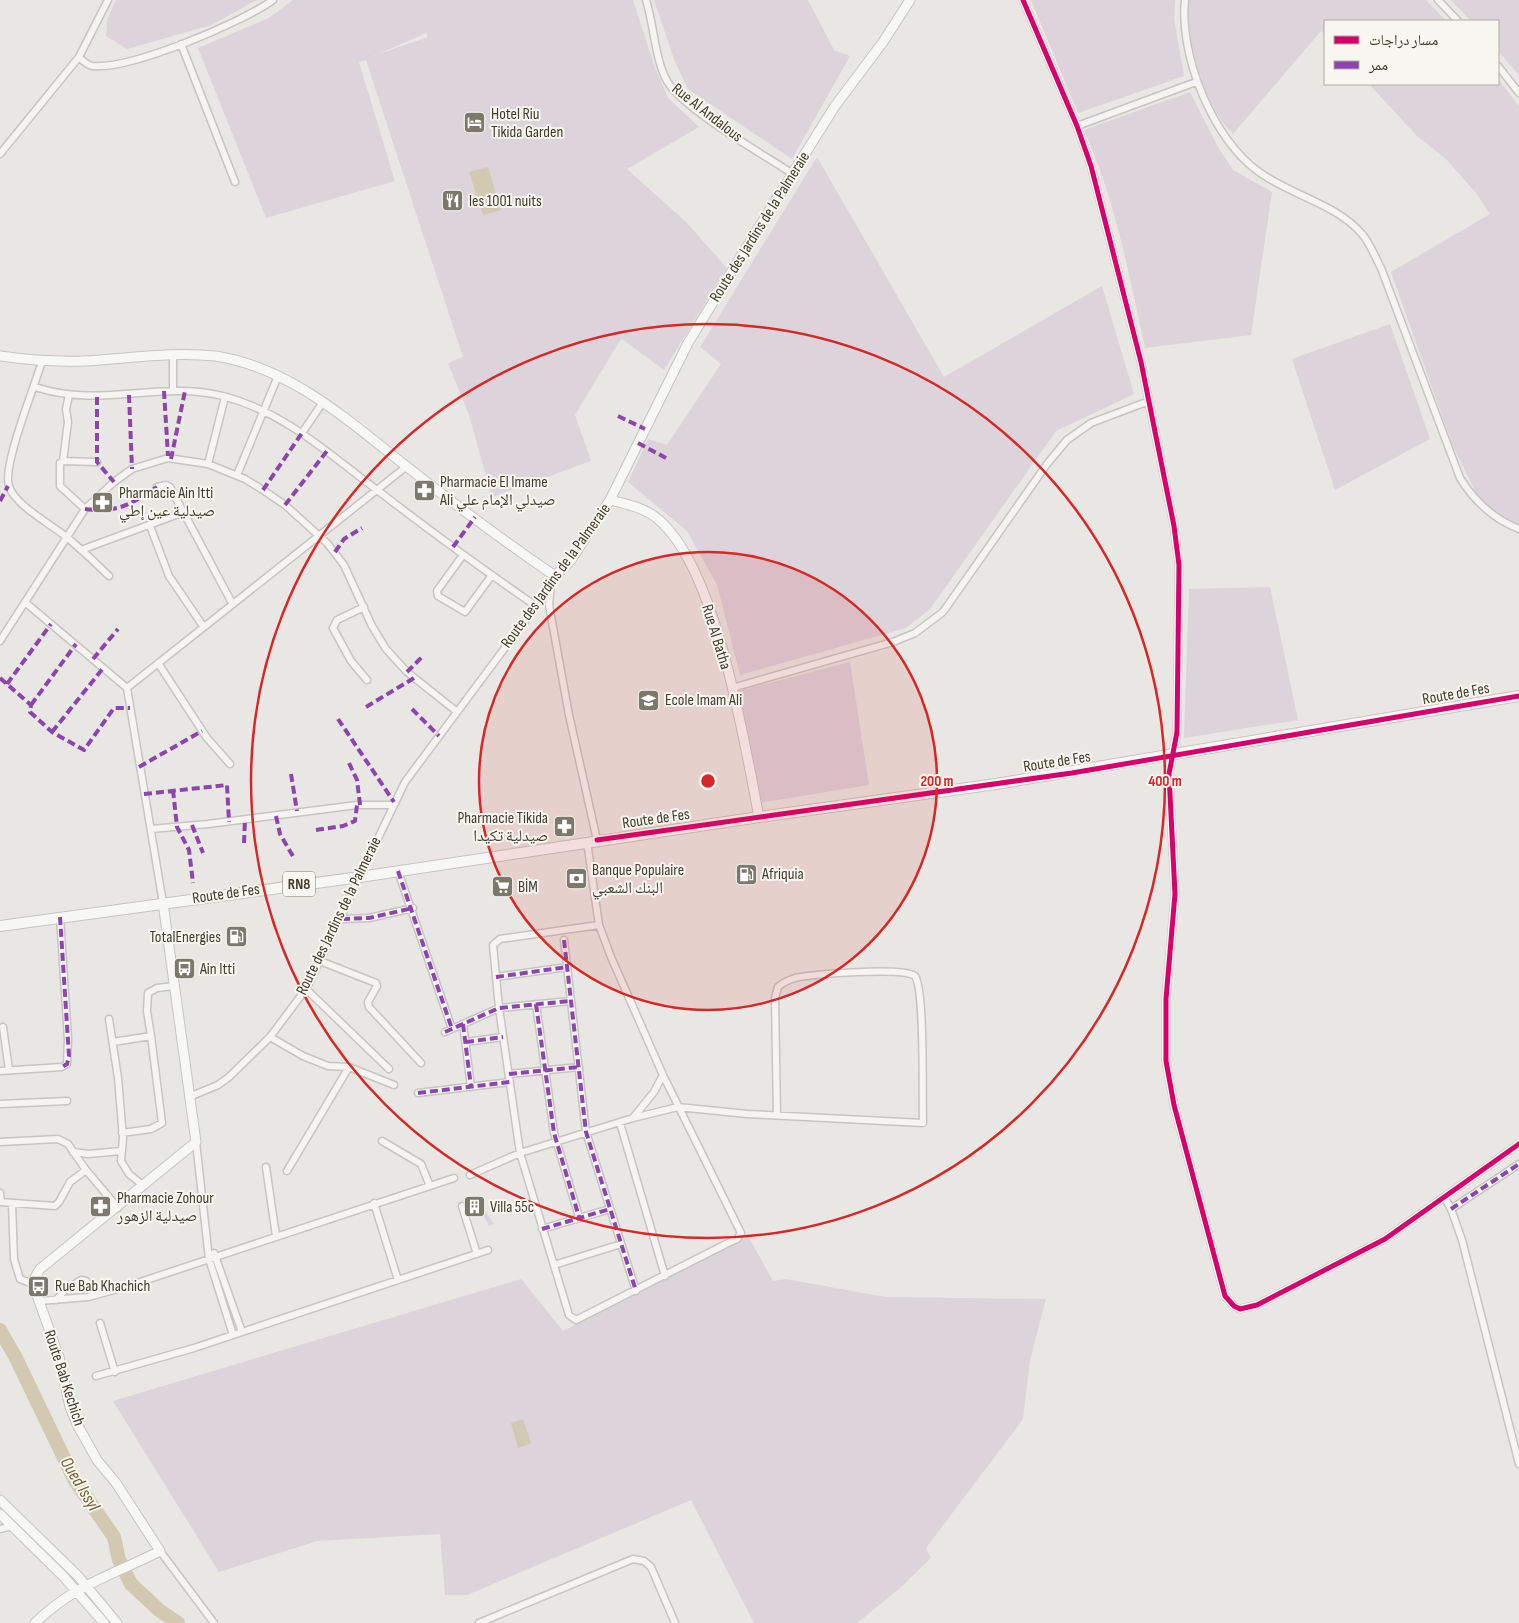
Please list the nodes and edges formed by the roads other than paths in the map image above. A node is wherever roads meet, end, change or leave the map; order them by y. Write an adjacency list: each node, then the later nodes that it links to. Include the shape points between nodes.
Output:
1 (108, 0): 10 (street)
2 (273, 0): 9 (street, via 242,19)
3 (646, 0): 16 (street, Rue Al Andalous, via 663,72 673,90)
4 (910, 0): 16 (street, Route des Jardins de la Palmeraie, via 835,106)
5 (1023, 0): 14 (street)
6 (1185, 0): 12 (street, via 1187,34)
7 (1438, 0): 8 (street)
8 (1457, 20)
9 (181, 44): 10 (street, via 99,66 89,66); 17 (street)
10 (79, 57): 15 (street)
11 (1499, 67): 13 (street)
12 (1196, 82): 14 (street); 41 (street, via 1227,139 1242,158 1275,182 1325,205 1364,235 1381,268 1460,478 1469,493 1488,512)
13 (1519, 93)
14 (1077, 126): 26 (street, via 1103,209)
15 (0, 154)
16 (793, 174): 37 (street, Route des Jardins de la Palmeraie, via 688,343)
17 (235, 182)
18 (173, 354): 20 (street); 21 (street, via 216,357); 23 (street)
19 (0, 356): 20 (street)
20 (42, 361): 22 (street)
21 (278, 376): 27 (street); 28 (street)
22 (35, 387): 24 (street); 43 (street, via 18,432 8,486 25,506)
23 (173, 391): 24 (street, via 97,397); 25 (street)
24 (69, 395): 30 (street)
25 (225, 397): 28 (street); 32 (street)
26 (1149, 401): 58 (street, via 1098,420 1067,440 943,612 922,628 894,642); 61 (street, via 1179,566 1177,732)
27 (323, 402): 29 (street); 33 (street)
28 (264, 410): 29 (street); 34 (street)
29 (302, 433): 36 (street)
30 (63, 461): 31 (street); 38 (street, via 60,463 60,486)
31 (96, 462)
32 (208, 464): 34 (street); 38 (street, via 168,458 146,463 114,482)
33 (407, 466): 36 (street); 48 (street)
34 (237, 476): 42 (street, via 285,505)
35 (157, 487): 39 (street, via 168,485)
36 (375, 489): 42 (street); 45 (street)
37 (610, 500): 48 (street, Route des Jardins de la Palmeraie, via 571,560); 58 (street, Rue Al Batha, via 633,506 659,520 685,552 708,608)
38 (85, 509): 43 (street)
39 (184, 512): 40 (street); 50 (street)
40 (150, 526): 44 (street); 53 (street, via 169,576)
41 (1519, 529)
42 (318, 536): 50 (street); 52 (street, via 339,557)
43 (68, 538): 44 (street); 49 (street)
44 (81, 550): 47 (street)
45 (463, 555): 46 (street); 46 (street, via 437,591 438,596 465,612)
46 (492, 575): 51 (street)
47 (108, 576)
48 (553, 579): 51 (street, Route des Jardins de la Palmeraie); 66 (street, via 550,605 554,633)
49 (26, 603): 54 (street); 57 (street)
50 (232, 604): 53 (street)
51 (536, 606): 60 (street, Route des Jardins de la Palmeraie)
52 (364, 608): 56 (street, via 338,620 333,628); 60 (street, via 393,657)
53 (203, 626): 55 (street)
54 (0, 641)
55 (158, 663): 57 (street); 62 (street, via 207,738)
56 (367, 680)
57 (127, 688): 65 (street)
58 (732, 688): 64 (street, Rue Al Batha)
59 (1519, 696): 61 (main road, Route de Fes / RN8)
60 (456, 711): 63 (street, Route des Jardins de la Palmeraie)
61 (1173, 755): 64 (main road, Route de Fes / RN8); 133 (street, via 1169,774 1175,894 1166,999 1166,1061 1174,1105 1225,1296 1240,1309 1257,1305 1385,1239)
62 (230, 764)
63 (393, 805): 65 (street, via 357,805); 68 (street, Route des Jardins de la Palmeraie)
64 (759, 817): 66 (main road, Route de Fes / RN8)
65 (150, 829): 69 (street)
66 (592, 841): 67 (main road, Route de Fes / RN8); 73 (street)
67 (398, 871): 68 (main road, Route de Fes / RN8); 70 (street)
68 (360, 877): 69 (main road, Route de Fes / RN8); 72 (street, Route des Jardins de la Palmeraie)
69 (163, 903): 71 (main road, Route de Fes / RN8); 79 (street)
70 (413, 908): 72 (street, via 369,918); 87 (street)
71 (60, 918): 74 (main road, Route de Fes / RN8); 97 (street, via 68,1062 62,1067)
72 (342, 919): 76 (street, Route des Jardins de la Palmeraie)
73 (599, 925): 78 (street, via 497,940 493,950); 102 (street)
74 (0, 926)
75 (564, 940): 77 (street)
76 (320, 961): 80 (street, Route des Jardins de la Palmeraie); 94 (street, via 376,983 369,1007)
77 (566, 967): 78 (street); 81 (street)
78 (496, 977): 83 (street)
79 (174, 986): 89 (street, via 148,993); 107 (street)
80 (306, 988): 90 (street, Route des Jardins de la Palmeraie); 98 (street)
81 (570, 1001): 82 (street); 96 (street)
82 (536, 1004): 83 (street); 100 (street)
83 (499, 1008): 85 (street); 91 (street)
84 (109, 1019): 92 (street)
85 (463, 1024): 87 (street); 93 (street)
86 (3, 1027): 97 (street)
87 (452, 1029): 88 (street)
88 (445, 1032)
89 (150, 1036): 92 (street); 115 (street, via 162,1123 151,1129)
90 (270, 1037): 95 (street, via 328,1066); 107 (street, Route des Jardins de la Palmeraie, via 230,1077)
91 (503, 1037): 93 (street); 101 (street)
92 (113, 1042): 115 (street)
93 (466, 1042): 105 (street)
94 (421, 1063)
95 (349, 1067): 104 (street); 127 (street)
96 (579, 1067): 100 (street); 114 (street)
97 (9, 1070): 99 (street)
98 (389, 1070)
99 (0, 1071)
100 (545, 1071): 101 (street); 117 (street)
101 (509, 1074): 103 (street)
102 (663, 1075): 110 (street); 112 (street)
103 (510, 1082): 105 (street); 123 (street)
104 (394, 1085)
105 (471, 1087): 106 (street)
106 (418, 1093)
107 (189, 1097): 119 (street)
108 (67, 1101): 109 (street)
109 (0, 1104)
110 (678, 1107): 111 (street); 112 (street); 151 (street, via 741,1233 737,1239)
111 (776, 1115): 111 (street, via 923,1123 921,1011 915,976 908,972 889,971 822,974 794,978 778,987 775,998)
112 (633, 1118): 113 (street)
113 (620, 1123): 114 (street); 151 (street)
114 (586, 1132): 117 (street); 139 (street)
115 (122, 1133): 121 (street)
116 (382, 1141): 131 (street, via 421,1164)
117 (556, 1141): 123 (street); 141 (street)
118 (0, 1142): 122 (street, via 58,1139 66,1141)
119 (196, 1142): 130 (street); 145 (street)
120 (1519, 1144): 133 (street)
121 (122, 1151): 122 (street); 130 (street, via 124,1168)
122 (74, 1152): 126 (street)
123 (520, 1153): 128 (street); 142 (street)
124 (1519, 1164): 140 (street)
125 (266, 1167): 143 (street)
126 (86, 1170): 135 (street, via 70,1182 57,1205); 138 (street)
127 (287, 1171)
128 (470, 1175)
129 (454, 1178): 131 (street)
130 (144, 1186): 138 (street)
131 (430, 1186): 136 (street)
132 (0, 1193): 134 (street)
133 (1444, 1198): 140 (street)
134 (0, 1202): 135 (street)
135 (12, 1204): 153 (street, via 15,1269 20,1279)
136 (374, 1204): 143 (street); 152 (street)
137 (462, 1206): 147 (street)
138 (118, 1208): 153 (street, via 40,1270)
139 (610, 1208): 141 (street); 144 (street)
140 (1451, 1209): 163 (street, via 1462,1240)
141 (579, 1217): 142 (street)
142 (542, 1229): 150 (street)
143 (276, 1236): 148 (street)
144 (621, 1244): 150 (street); 154 (street)
145 (210, 1248): 148 (street); 149 (street)
146 (488, 1250): 147 (street)
147 (477, 1254): 152 (street)
148 (217, 1256): 149 (street); 159 (street)
149 (209, 1259): 155 (street); 160 (street)
150 (554, 1265): 154 (street, via 569,1315 574,1320)
151 (665, 1276): 154 (street)
152 (398, 1280): 159 (street)
153 (33, 1284): 157 (street, Route Bab Kechich)
154 (636, 1291)
155 (96, 1294): 156 (street); 156 (street, via 86,1281 81,1280)
156 (56, 1300): 157 (street)
157 (39, 1301): 168 (street, Route Bab Kechich, via 78,1426)
158 (100, 1324): 161 (street)
159 (242, 1332): 160 (street)
160 (233, 1335): 161 (street)
161 (115, 1372): 162 (street)
162 (96, 1376)
163 (1519, 1464)
164 (0, 1500): 169 (street)
165 (0, 1514): 166 (street)
166 (12, 1526): 167 (street); 170 (street)
167 (0, 1529)
168 (157, 1553): 169 (street); 174 (street)
169 (85, 1584): 170 (street); 173 (street)
170 (75, 1590): 171 (street); 172 (street)
171 (35, 1623)
172 (104, 1623)
173 (117, 1623)
174 (214, 1623)
175 (479, 1623): 176 (street, via 633,1559 644,1561 650,1567)
176 (675, 1623)

